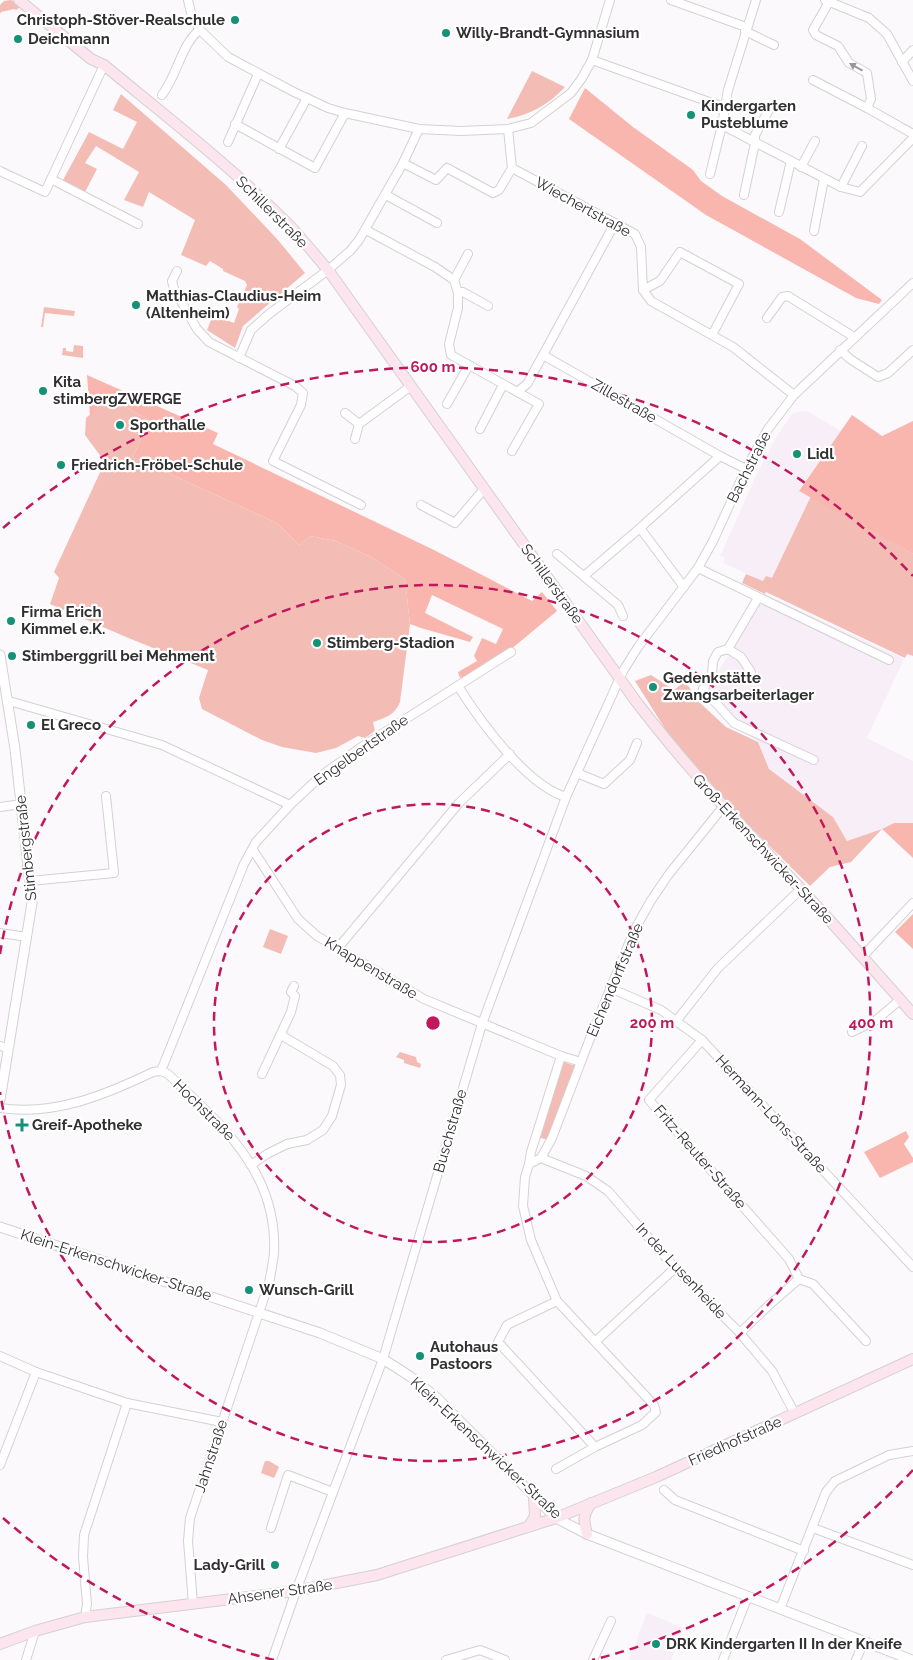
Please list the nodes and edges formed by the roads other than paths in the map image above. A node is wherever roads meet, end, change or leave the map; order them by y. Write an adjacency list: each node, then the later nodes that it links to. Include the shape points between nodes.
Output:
1 (19, 0): 15 (main road, Schillerstraße, via 91,59)
2 (28, 0): 15 (main road, Schillerstraße, via 95,54)
3 (188, 0): 10 (street, via 192,17)
4 (602, 0): 8 (street)
5 (671, 0): 9 (street)
6 (756, 0): 9 (street)
7 (827, 1): 14 (street, via 869,18 887,34); 23 (street, one-way to 7, via 871,99 867,73 849,63 838,46 816,35 813,30)
8 (610, 2): 13 (street)
9 (746, 29): 11 (street); 21 (street)
10 (200, 30): 16 (street, via 228,57); 19 (street, via 192,35 170,85)
11 (774, 45)
12 (913, 50): 14 (street)
13 (592, 60): 21 (street); 28 (street, via 565,98 531,123)
14 (902, 62): 18 (street)
15 (104, 65): 42 (street); 54 (main road, Schillerstraße, via 253,191 292,228)
16 (258, 74): 20 (street); 25 (street)
17 (812, 80): 23 (street)
18 (913, 81)
19 (162, 95)
20 (307, 98): 24 (street); 35 (street)
21 (726, 108): 26 (street)
22 (770, 108): 33 (street, via 755,135)
23 (867, 108): 29 (street)
24 (345, 113): 27 (street); 35 (street, via 315,168)
25 (235, 124): 32 (street); 35 (street)
26 (722, 125): 33 (street); 41 (street)
27 (419, 129): 28 (street); 37 (street)
28 (508, 129): 39 (street)
29 (913, 134)
30 (913, 138): 44 (street, via 860,192)
31 (815, 141): 38 (street)
32 (228, 142)
33 (756, 143): 36 (street); 46 (street)
34 (862, 146): 44 (street)
35 (279, 149)
36 (791, 161): 38 (street); 47 (street)
37 (403, 163): 39 (street, via 436,180 447,168 493,193 499,190); 45 (street)
38 (802, 167): 43 (street)
39 (512, 168): 49 (street, Wiechertstraße)
40 (0, 171): 42 (street, via 45,192)
41 (710, 174)
42 (51, 178): 50 (street)
43 (824, 178): 44 (street); 52 (street)
44 (841, 187)
45 (386, 195): 48 (street); 51 (street)
46 (744, 195)
47 (779, 212)
48 (437, 223)
49 (615, 223): 58 (street, Wiechertstraße, via 635,234 641,248); 66 (street)
50 (138, 224)
51 (366, 230): 54 (street, via 350,251); 56 (street)
52 (814, 231)
53 (468, 254): 56 (street)
54 (328, 270): 67 (street, via 251,330); 70 (main road, Schillerstraße)
55 (177, 271): 67 (street, via 172,281 174,289 197,329 209,342)
56 (454, 280): 59 (street)
57 (913, 283): 63 (street, Bachstraße)
58 (643, 290): 62 (street, via 657,306); 62 (street, via 660,281 680,252 739,284)
59 (458, 293): 60 (street, via 463,292); 68 (street, via 458,308 449,344 451,355)
60 (488, 306)
61 (766, 318): 63 (street, via 782,297 788,296)
62 (712, 335): 72 (street, via 733,347)
63 (854, 337): 64 (street, Bachstraße)
64 (840, 350): 65 (street, via 878,377 888,373); 72 (street, Bachstraße)
65 (913, 350)
66 (542, 355): 71 (street, via 527,384); 79 (street, Zillestraße)
67 (239, 358): 82 (street, via 296,386 303,393 301,405 274,461)
68 (469, 365): 69 (street); 73 (street)
69 (503, 385): 71 (street); 76 (street)
70 (411, 386): 75 (street); 81 (main road, Schillerstraße)
71 (517, 392): 78 (street, via 538,404)
72 (794, 395): 80 (street, Bachstraße, via 768,429)
73 (447, 404)
74 (345, 412): 75 (street)
75 (359, 424): 77 (street)
76 (480, 429)
77 (355, 439)
78 (512, 451)
79 (720, 456): 80 (street, Zillestraße); 84 (street, Bachstraße)
80 (746, 469): 86 (street, Bachstraße)
81 (484, 489): 83 (street, via 455,523); 96 (main road, Schillerstraße)
82 (361, 504)
83 (422, 505)
84 (640, 528): 87 (street, Bachstraße); 88 (street)
85 (556, 554): 87 (street, Schillerstraße)
86 (698, 568): 88 (street, Bachstraße); 89 (street)
87 (584, 576): 90 (street, Schillerstraße, via 618,605)
88 (684, 587): 96 (street, Bachstraße, via 638,647)
89 (758, 598): 91 (street); 94 (street)
90 (622, 616)
91 (728, 649): 95 (street, via 742,657); 101 (street, via 718,652 712,674 702,689 734,723)
92 (511, 652): 97 (street, Engelbertstraße)
93 (0, 655): 98 (street, Stimbergstraße)
94 (888, 660)
95 (751, 672)
96 (620, 678): 102 (street, Buschstraße); 108 (main road, Groß-Erkenschwicker-Straße, via 668,743)
97 (458, 686): 100 (street); 106 (street, Engelbertstraße, via 360,748 322,775)
98 (9, 701): 105 (street, Stimbergstraße); 106 (street, via 162,744)
99 (636, 743): 102 (street, via 630,760 604,784)
100 (510, 754): 104 (street, via 538,781); 115 (street, via 459,802)
101 (814, 760)
102 (577, 773): 104 (street, Buschstraße)
103 (106, 796): 110 (street, via 114,873)
104 (566, 798): 122 (street, Buschstraße)
105 (22, 804): 107 (street); 110 (street, Stimbergstraße)
106 (290, 805): 109 (street, Engelbertstraße, via 256,842)
107 (0, 806)
108 (724, 807): 111 (main road, Groß-Erkenschwicker-Straße); 118 (street, Eichendorffstraße, via 650,902 634,930)
109 (253, 850): 115 (street, Knappenstraße, via 298,919 317,936); 129 (street, Engelbertstraße, via 244,864)
110 (30, 881): 114 (street, Stimbergstraße, via 32,903)
111 (801, 889): 116 (main road, Groß-Erkenschwicker-Straße); 121 (street, via 718,968)
112 (913, 903): 116 (street)
113 (0, 933): 114 (street)
114 (27, 937): 126 (street, Stimbergstraße)
115 (338, 948): 122 (street, Knappenstraße, via 424,999)
116 (863, 956): 119 (main road, Groß-Erkenschwicker-Straße)
117 (294, 986): 124 (street, via 291,1012)
118 (610, 988): 121 (street, Hermann-Löns-Straße); 128 (street, Eichendorffstraße)
119 (900, 1000): 120 (main road, Groß-Erkenschwicker-Straße); 123 (street, via 875,1021)
120 (913, 1014)
121 (676, 1020): 125 (street, Hermann-Löns-Straße)
122 (482, 1024): 127 (street, Knappenstraße); 146 (street, Buschstraße)
123 (852, 1032)
124 (281, 1034): 130 (street); 135 (street, via 334,1066 340,1075 341,1085 332,1116 323,1130 307,1140 288,1144 267,1154)
125 (702, 1040): 137 (street, Hermann-Löns-Straße); 139 (street, Fritz-Reuter-Straße, via 649,1100 789,1259)
126 (4, 1047): 131 (street, Stimbergstraße)
127 (561, 1056): 128 (street, Knappenstraße); 134 (street)
128 (581, 1062): 133 (street, Eichendorffstraße)
129 (161, 1071): 132 (street, Hochstraße, via 74,1104 33,1109); 135 (street, Hochstraße, via 168,1074 233,1139)
130 (262, 1074)
131 (0, 1100)
132 (0, 1108)
133 (541, 1158): 134 (street); 138 (street, In der Lusenheide, via 586,1176 608,1191)
134 (529, 1164): 140 (street, via 523,1206 531,1240)
135 (251, 1165): 141 (street, Hochstraße, via 270,1212 274,1243 269,1283)
136 (0, 1227): 141 (street, Klein-Erkenschwicker-Straße)
137 (913, 1267)
138 (675, 1268): 142 (street, In der Lusenheide); 143 (street)
139 (799, 1279): 142 (street); 144 (street, via 813,1284)
140 (557, 1301): 143 (street); 152 (street, via 507,1325 498,1342)
141 (259, 1313): 146 (street, Klein-Erkenschwicker-Straße); 151 (street, Jahnstraße)
142 (740, 1333): 150 (street, In der Lusenheide, via 772,1371)
143 (596, 1341): 152 (street, via 654,1405 656,1412 642,1425)
144 (866, 1341)
145 (0, 1356): 148 (street)
146 (383, 1359): 157 (street, Buschstraße); 158 (street, Klein-Erkenschwicker-Straße, via 437,1398)
147 (913, 1359): 150 (main road, Friedhofstraße)
148 (36, 1372): 149 (street); 154 (street)
149 (127, 1403): 151 (street); 171 (street, via 84,1535)
150 (795, 1414): 159 (main road, Friedhofstraße, via 656,1477)
151 (222, 1422): 169 (street, Jahnstraße, via 190,1518 188,1541)
152 (595, 1447): 155 (street)
153 (913, 1451): 163 (street, via 889,1454 835,1480 826,1492)
154 (0, 1465)
155 (556, 1470)
156 (664, 1490): 165 (street, via 675,1500)
157 (333, 1492): 162 (street, via 288,1475); 167 (street, Buschstraße)
158 (534, 1497): 160 (street, Klein-Erkenschwicker-Straße); 161 (main road, via 535,1516)
159 (591, 1502): 160 (main road, Friedhofstraße); 164 (main road, via 584,1515)
160 (556, 1518): 161 (main road, Ahsener Straße); 164 (street, Klein-Erkenschwicker-Straße)
161 (529, 1526): 167 (main road, Ahsener Straße, via 368,1578)
162 (271, 1528)
163 (813, 1528): 165 (street); 166 (street)
164 (587, 1534): 168 (street, Klein-Erkenschwicker-Straße)
165 (804, 1551): 170 (street)
166 (913, 1566)
167 (296, 1592): 169 (main road, Ahsener Straße); 178 (street, Buschstraße)
168 (748, 1596): 170 (street, Klein-Erkenschwicker-Straße); 182 (street)
169 (193, 1604): 171 (main road, Ahsener Straße)
170 (780, 1609): 174 (street, Klein-Erkenschwicker-Straße)
171 (85, 1617): 173 (main road, Ahsener Straße)
172 (611, 1621): 181 (street)
173 (35, 1632): 175 (main road, Ahsener Straße); 177 (street)
174 (864, 1641): 183 (street); 184 (street, Klein-Erkenschwicker-Straße)
175 (0, 1644)
176 (463, 1657): 179 (street); 180 (street, via 480,1650)
177 (26, 1660)
178 (272, 1660)
179 (446, 1660)
180 (505, 1660)
181 (593, 1660)
182 (723, 1660)
183 (856, 1660)
184 (912, 1660)

